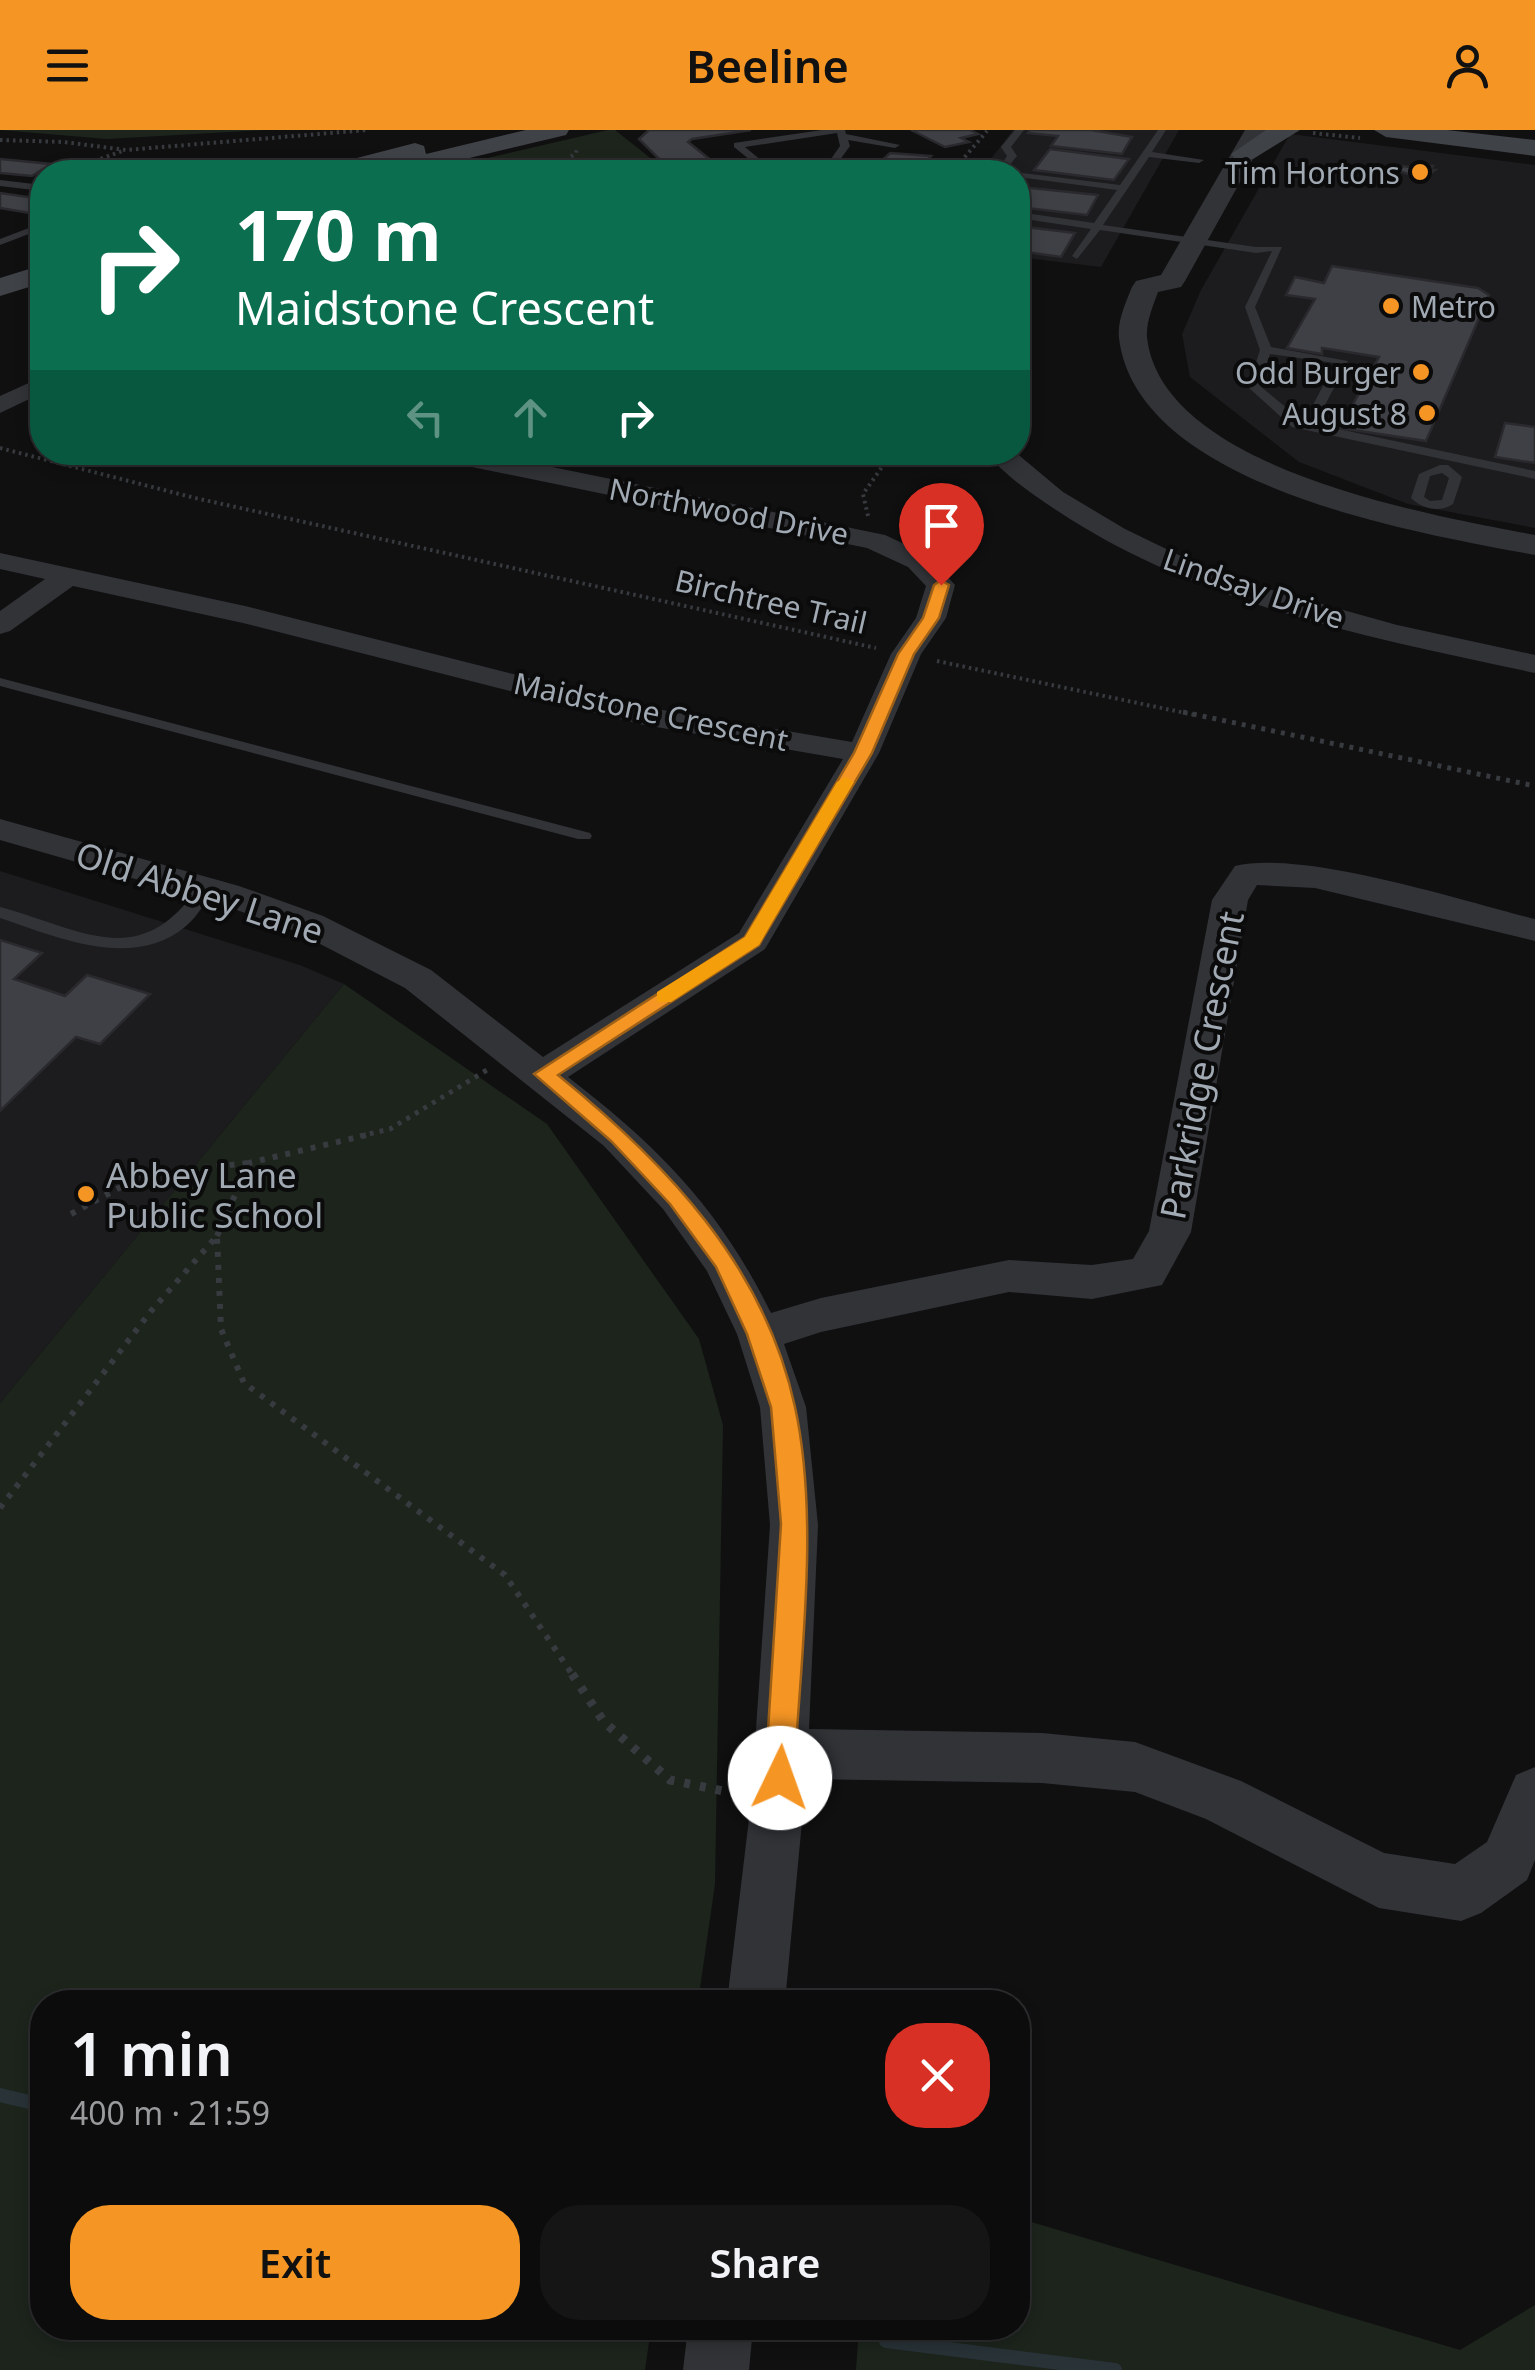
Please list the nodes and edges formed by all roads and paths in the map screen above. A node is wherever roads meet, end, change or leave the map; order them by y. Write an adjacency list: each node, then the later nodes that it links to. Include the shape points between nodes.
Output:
1 (367, 130): 16 (path)
2 (506, 130): 22 (main road)
3 (557, 130): 23 (main road)
4 (988, 130): 26 (path)
5 (1020, 130): 27 (lane, via 1006,147)
6 (1162, 130): 18 (lane)
7 (1256, 130): 19 (street)
8 (1288, 130): 19 (main road)
9 (1386, 130): 11 (main road)
10 (842, 132): 14 (lane); 24 (lane, via 737,146); 25 (lane, via 845,146)
11 (1486, 136): 12 (main road); 15 (main road); 20 (lane)
12 (1535, 136)
13 (0, 140): 16 (path)
14 (896, 145)
15 (1535, 148)
16 (126, 150): 21 (path)
17 (1203, 152): 18 (lane); 36 (street)
18 (1148, 154): 31 (lane)
19 (1244, 154): 35 (street)
20 (1535, 156)
21 (98, 160)
22 (381, 160)
23 (431, 160)
24 (754, 160)
25 (836, 160)
26 (962, 160)
27 (1009, 160)
28 (1030, 176): 31 (lane)
29 (0, 183): 30 (lane)
30 (30, 187)
31 (1124, 188): 33 (lane)
32 (1030, 217): 33 (lane)
33 (1099, 226): 36 (lane); 39 (lane)
34 (30, 231): 37 (lane)
35 (1198, 233): 35 (lane, via 1256,250 1272,248 1225,236); 36 (lane); 43 (street, via 1171,282)
36 (1156, 234): 43 (street, via 1134,275)
37 (0, 242)
38 (1278, 248): 45 (lane, via 1250,307)
39 (1077, 256)
40 (30, 264): 41 (main road)
41 (0, 274)
42 (30, 278): 44 (main road)
43 (1146, 287): 57 (street, via 1134,322 1135,353 1155,395 1186,427 1253,465 1370,512 1423,514)
44 (0, 288)
45 (1266, 350): 48 (lane, via 1254,388 1296,424); 48 (lane, via 1342,361)
46 (30, 390): 47 (street)
47 (0, 406)
48 (1308, 426): 55 (lane)
49 (0, 448): 50 (path, Birchtree Trail)
50 (30, 456)
51 (67, 465): 61 (path, Birchtree Trail)
52 (502, 465): 56 (street, Northwood Drive)
53 (885, 465): 56 (path, via 862,494)
54 (1015, 465): 62 (street, Lindsay Drive, via 1128,544 1298,610)
55 (1535, 475)
56 (875, 541): 61 (street, Northwood Drive, via 918,561 941,585 931,618)
57 (1535, 545)
58 (0, 561): 59 (street, Maidstone Crescent)
59 (68, 576): 60 (street); 64 (street, Maidstone Crescent, via 639,715)
60 (0, 625)
61 (906, 654): 64 (street, Northwood Drive); 65 (path, Birchtree Trail)
62 (1535, 664)
63 (0, 682): 67 (lane)
64 (863, 753): 71 (street, via 752,941)
65 (1535, 786)
66 (0, 828): 68 (street, Old Abbey Lane)
67 (584, 836)
68 (206, 888): 69 (lane, via 180,923 142,942 109,946); 71 (street, Old Abbey Lane, via 310,924 418,979)
69 (0, 912)
70 (1535, 930): 75 (street, Parkridge Crescent, via 1315,877 1247,874 1230,900 1170,1232 1147,1273 1092,1282 1008,1276)
71 (530, 1064): 72 (path, via 390,1129); 75 (street, Old Abbey Lane, via 618,1136 678,1198 725,1263)
72 (249, 1163): 73 (path, via 143,1175); 74 (path)
73 (71, 1214)
74 (216, 1236): 76 (path); 77 (path, via 221,1330 244,1383 505,1575 604,1722 670,1780)
75 (759, 1334): 77 (street, Old Abbey Lane, via 783,1407 794,1524)
76 (0, 1508)
77 (779, 1778): 78 (street, via 1042,1758 1135,1767 1222,1798 1379,1880 1461,1893 1507,1861); 79 (street, Old Abbey Lane)
78 (1535, 1793)
79 (757, 1990)
80 (720, 2340): 81 (street)
81 (716, 2370)

